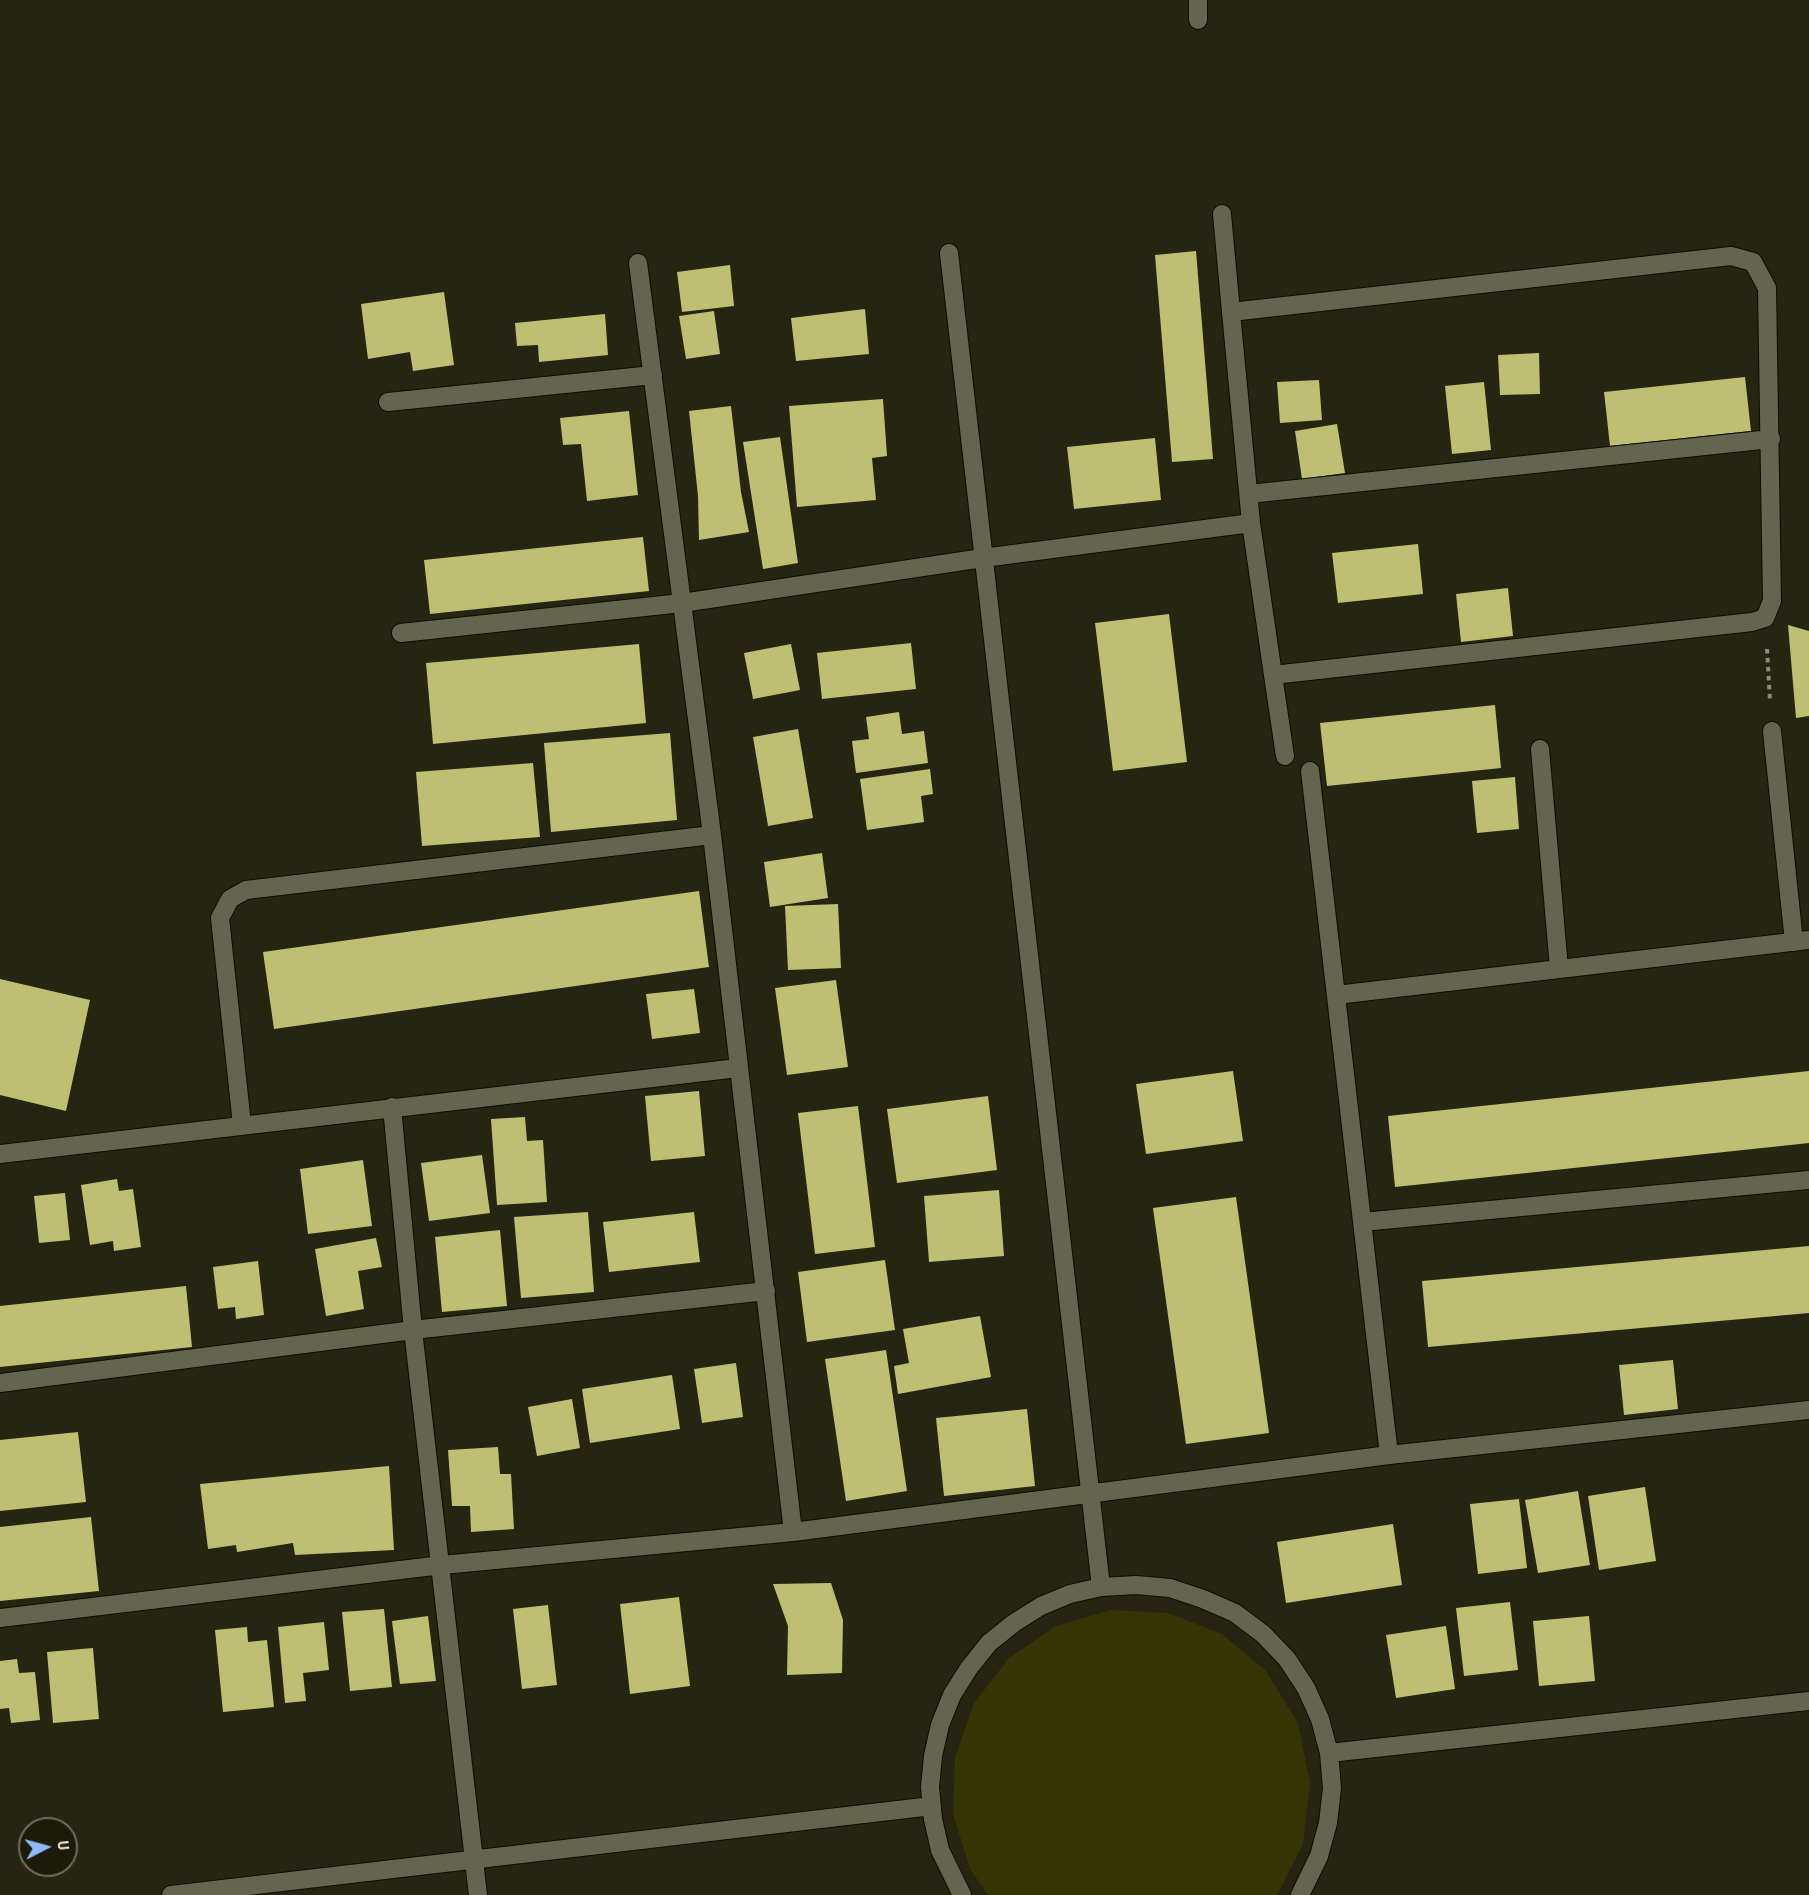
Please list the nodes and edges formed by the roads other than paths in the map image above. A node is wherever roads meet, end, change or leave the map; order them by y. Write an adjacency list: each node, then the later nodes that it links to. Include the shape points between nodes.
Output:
1 (1198, 0): 2 (street)
2 (1198, 20)
3 (1222, 214): 6 (street)
4 (949, 253): 12 (street)
5 (638, 262): 7 (street)
6 (1231, 312): 9 (street, via 1731,256 1753,262 1767,288); 10 (street)
7 (653, 375): 8 (street); 13 (street)
8 (388, 402)
9 (1771, 439): 10 (street); 15 (street, via 1772,601 1765,618)
10 (1249, 494): 11 (street)
11 (1251, 523): 12 (street); 15 (street)
12 (983, 558): 13 (street); 35 (street)
13 (682, 603): 14 (street); 20 (street)
14 (401, 633)
15 (1273, 675): 18 (street)
16 (1772, 732): 21 (street)
17 (1540, 749): 22 (street)
18 (1286, 756)
19 (1310, 771): 23 (street)
20 (712, 835): 24 (street); 26 (street, via 246,890 230,899 220,918)
21 (1801, 941): 22 (street)
22 (1559, 968): 23 (street)
23 (1336, 995): 29 (street)
24 (738, 1068): 25 (street); 30 (street)
25 (392, 1107): 26 (street); 31 (street)
26 (242, 1125): 27 (street)
27 (0, 1154)
28 (1809, 1180): 29 (street)
29 (1362, 1222): 34 (street)
30 (766, 1291): 31 (street); 36 (street)
31 (413, 1330): 32 (street); 37 (street)
32 (0, 1383)
33 (1809, 1410): 34 (street)
34 (1389, 1455): 35 (street)
35 (1091, 1496): 36 (street); 38 (street)
36 (793, 1532): 37 (street)
37 (442, 1565): 39 (street); 43 (street)
38 (1101, 1587): 41 (street, via 1170,1588 1203,1599 1244,1620 1287,1659 1306,1688); 42 (street, via 1041,1606 989,1643 969,1668 940,1725 933,1756)
39 (0, 1618)
40 (1809, 1701): 41 (street)
41 (1329, 1753): 48 (street, via 1332,1788 1328,1823 1319,1856)
42 (932, 1806): 43 (street); 47 (street, via 940,1850)
43 (474, 1861): 44 (street); 46 (street)
44 (242, 1891): 45 (street)
45 (171, 1895)
46 (478, 1895)
47 (962, 1895)
48 (1300, 1895)

